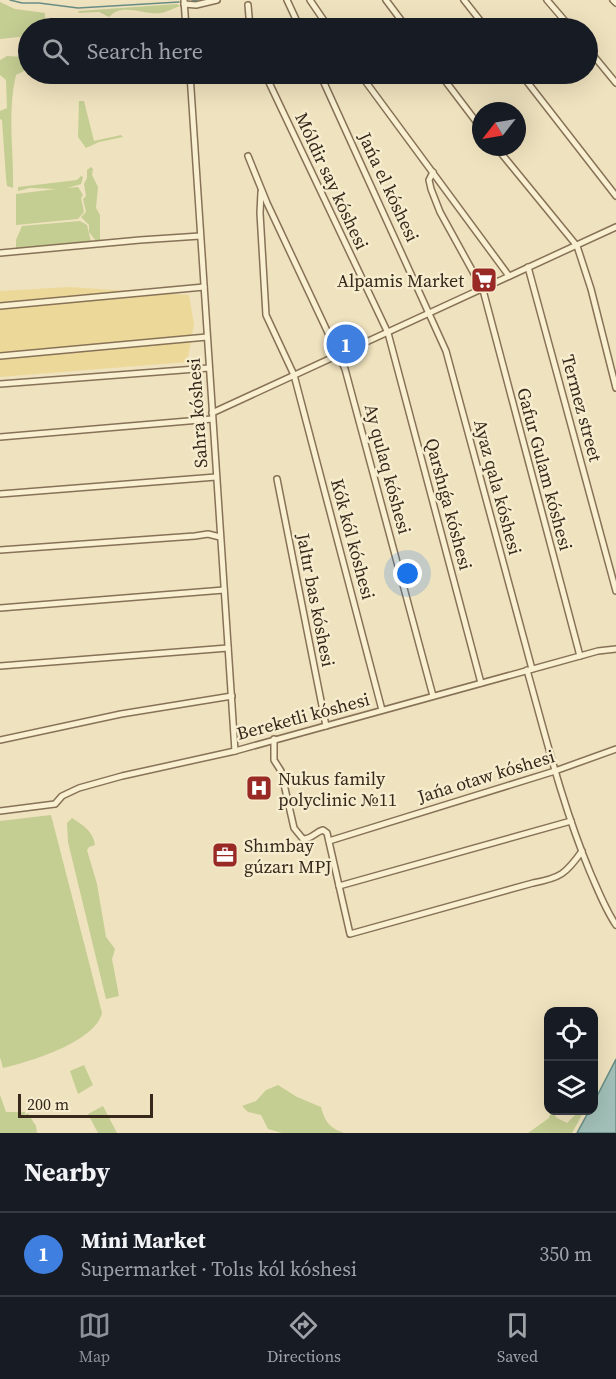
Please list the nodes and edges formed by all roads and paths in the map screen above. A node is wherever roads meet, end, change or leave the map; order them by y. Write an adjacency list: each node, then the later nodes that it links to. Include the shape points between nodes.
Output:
1 (217, 0): 7 (street, via 196,5)
2 (287, 0): 11 (street)
3 (310, 0): 12 (street)
4 (386, 0): 13 (street)
5 (464, 0): 14 (street)
6 (547, 0): 15 (street)
7 (184, 2): 9 (street)
8 (248, 5): 10 (street)
9 (185, 18)
10 (249, 18)
11 (295, 18)
12 (322, 18)
13 (400, 18)
14 (478, 18)
15 (562, 18)
16 (598, 61): 17 (street)
17 (616, 83)
18 (191, 84): 31 (street, Sahra kóshesi)
19 (270, 84): 40 (street, Móldir say kóshesi)
20 (325, 84): 39 (street, Jańa el kóshesi)
21 (367, 84): 27 (street)
22 (448, 84): 24 (street)
23 (529, 84): 29 (street)
24 (472, 116)
25 (248, 156): 28 (street, Ay qulaq kóshesi)
26 (503, 156): 32 (street)
27 (432, 172): 35 (street); 37 (street, Gafur Gulam kóshesi, via 429,180 440,212)
28 (262, 189): 43 (street, Ay qulaq kóshesi); 45 (street, Kók kól kóshesi, via 266,315)
29 (616, 196)
30 (616, 227): 32 (street)
31 (200, 236): 33 (street); 36 (street, Sahra kóshesi)
32 (577, 246): 34 (street); 47 (street)
33 (0, 253)
34 (528, 267): 35 (street); 56 (street, Termez street)
35 (509, 276): 37 (street)
36 (204, 286): 38 (street); 41 (street, Sahra kóshesi)
37 (483, 290): 39 (street); 60 (street, Gafur Gulam kóshesi)
38 (0, 306)
39 (430, 314): 40 (street); 62 (street, Ayaz qala kóshesi, via 446,351)
40 (388, 333): 43 (street); 63 (street, Qarshıǵa kóshesi)
41 (207, 337): 42 (street); 44 (street, Sahra kóshesi)
42 (0, 356)
43 (338, 356): 45 (street); 65 (street, Ay qulaq kóshesi, via 345,369)
44 (209, 368): 46 (street); 48 (street, Sahra kóshesi)
45 (294, 375): 48 (street); 66 (street, Kók kól kóshesi)
46 (0, 384)
47 (616, 388)
48 (212, 416): 49 (street); 50 (street, Sahra kóshesi)
49 (0, 437)
50 (216, 477): 52 (street); 53 (street, Sahra kóshesi)
51 (277, 479): 67 (street, Jaltır bas kóshesi)
52 (0, 494)
53 (220, 537): 54 (street, via 207,534); 55 (street, Sahra kóshesi)
54 (0, 550)
55 (224, 590): 57 (street); 58 (street, Sahra kóshesi)
56 (616, 591)
57 (0, 608)
58 (228, 648): 61 (street); 64 (street, Sahra kóshesi)
59 (616, 649): 60 (street, Bereketli kóshesi)
60 (580, 656): 62 (street, Bereketli kóshesi)
61 (0, 666)
62 (530, 670): 63 (street, Bereketli kóshesi); 72 (street, Ayaz qala kóshesi)
63 (481, 683): 65 (street, Bereketli kóshesi)
64 (232, 696): 69 (street); 71 (street, Sahra kóshesi)
65 (433, 696): 66 (street, Bereketli kóshesi)
66 (382, 710): 67 (street, Bereketli kóshesi)
67 (326, 726): 68 (street, Bereketli kóshesi)
68 (274, 739): 71 (street, Bereketli kóshesi); 75 (street, via 274,760 281,771 294,828 303,839 323,830)
69 (0, 740)
70 (616, 749): 72 (street, Jańa otaw kóshesi)
71 (235, 751): 73 (street, Bereketli kóshesi, via 79,788 54,804)
72 (555, 771): 74 (street, Ayaz qala kóshesi); 75 (street, Jańa otaw kóshesi)
73 (0, 811)
74 (571, 821): 76 (street, Ayaz qala kóshesi); 77 (street)
75 (329, 841): 77 (street)
76 (582, 851): 77 (street, via 570,869 553,879 350,934); 78 (street, Ayaz qala kóshesi)
77 (339, 886)
78 (616, 925)

